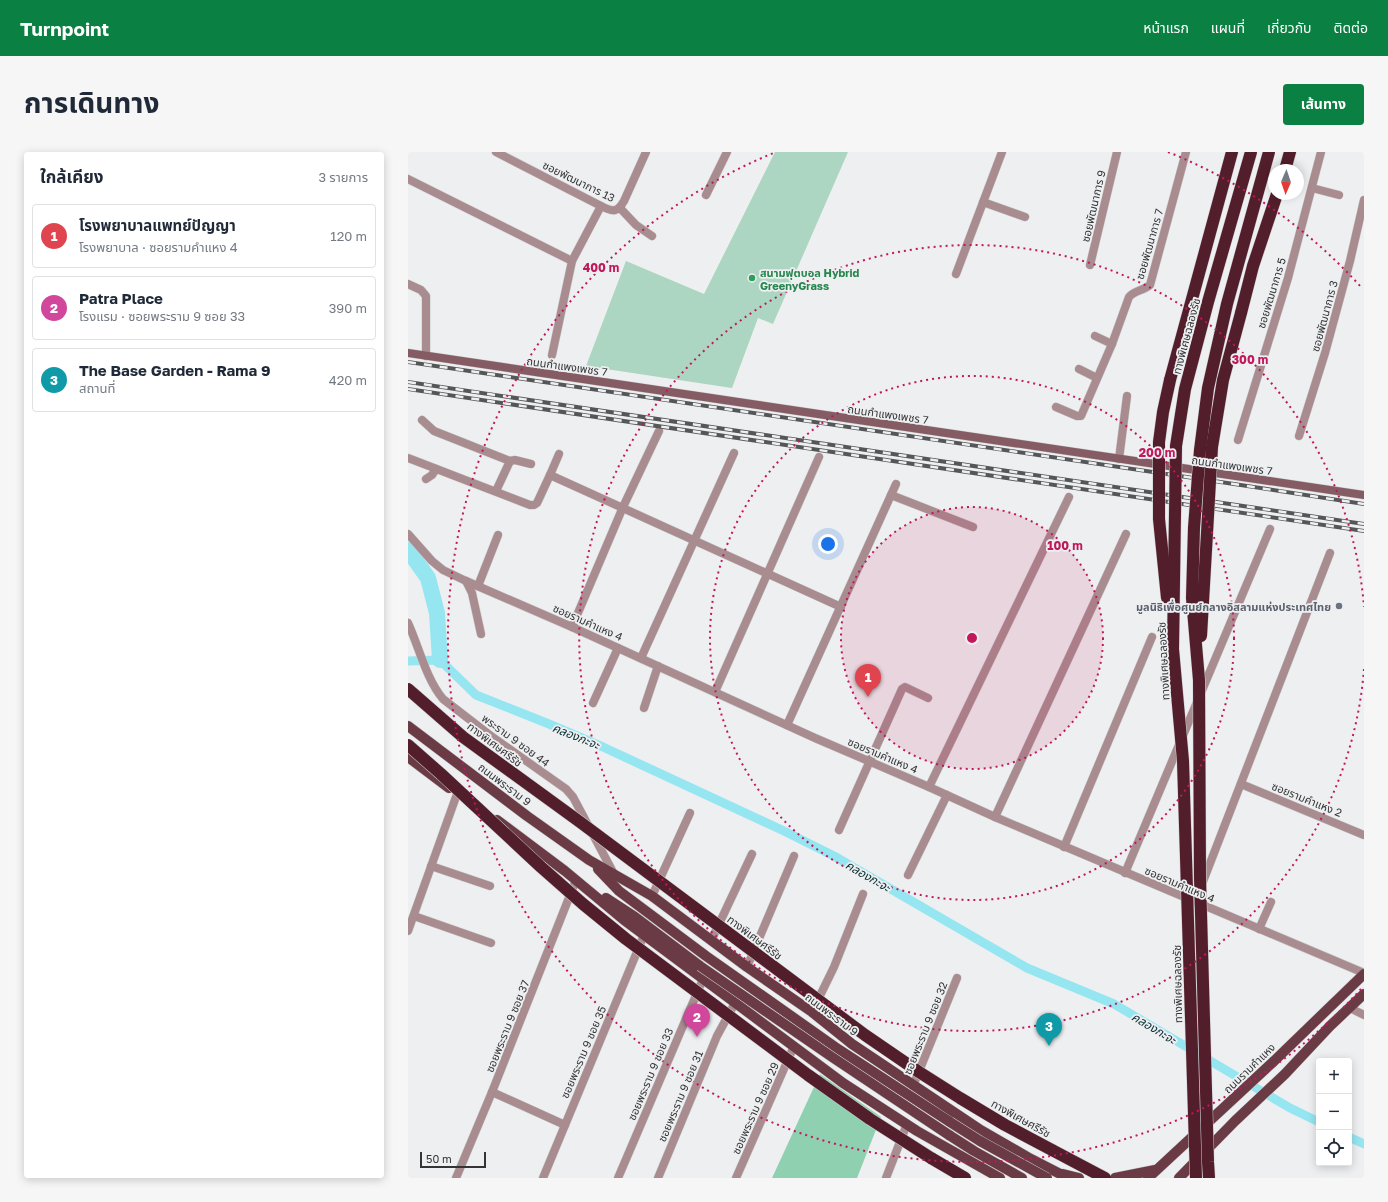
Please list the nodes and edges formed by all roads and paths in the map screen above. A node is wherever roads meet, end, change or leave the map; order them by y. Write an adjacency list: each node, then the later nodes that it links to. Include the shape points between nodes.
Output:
1 (496, 152): 20 (street, ซอยพัฒนาการ 13)
2 (646, 152): 21 (street, ซอยพัฒนาการ 13)
3 (726, 152): 15 (street)
4 (1002, 152): 19 (street)
5 (1117, 152): 25 (street, ซอยพัฒนาการ 9)
6 (1186, 152): 29 (street, ซอยพัฒนาการ 7, via 1150,285 1133,292 1129,297)
7 (1232, 152): 73 (highway, bridge, via 1170,380 1159,442 1159,519)
8 (1251, 152): 73 (highway, ทางพิเศษฉลองรัช, bridge, via 1182,403 1176,446)
9 (1269, 152): 76 (highway, bridge, via 1227,304 1206,403 1194,528 1192,598)
10 (1290, 152): 12 (highway)
11 (1321, 152): 14 (street, ซอยพัฒนาการ 5)
12 (1287, 164)
13 (408, 179): 24 (street)
14 (1312, 188): 16 (street); 40 (street, ซอยพัฒนาการ 5, via 1288,278)
15 (706, 195)
16 (1339, 195)
17 (1275, 200): 76 (highway, bridge, via 1253,266 1222,380 1212,446)
18 (1364, 200): 39 (street, ซอยพัฒนาการ 3, via 1326,353)
19 (983, 202): 22 (street); 26 (street)
20 (601, 206): 21 (street, ซอยพัฒนาการ 13, via 610,210); 24 (street)
21 (620, 208): 23 (street, via 636,225)
22 (1025, 217)
23 (652, 236)
24 (572, 260): 31 (street)
25 (1090, 265)
26 (956, 274)
27 (408, 284): 32 (street, via 421,290 426,296)
28 (1095, 336): 29 (street)
29 (1112, 344): 34 (street, ซอยพัฒนาการ 7)
30 (408, 353): 32 (street, ถนนกำแพงเพชร 7)
31 (552, 355)
32 (426, 356): 45 (street, ถนนกำแพงเพชร 7)
33 (1079, 370): 34 (street)
34 (1097, 378): 36 (street, ซอยพัฒนาการ 7, via 1079,417)
35 (1127, 396): 45 (street)
36 (1056, 407)
37 (422, 420): 46 (street, via 434,431)
38 (659, 431): 56 (street)
39 (1299, 436)
40 (1238, 440)
41 (734, 453): 62 (street)
42 (559, 454): 49 (street)
43 (820, 457): 64 (street)
44 (408, 458): 48 (street)
45 (1119, 459): 54 (street, ถนนกำแพงเพชร 7)
46 (510, 461): 47 (street); 52 (street)
47 (531, 464)
48 (436, 469): 50 (street); 52 (street)
49 (550, 474): 52 (street, via 534,505); 56 (street)
50 (426, 480)
51 (896, 484): 53 (street)
52 (496, 492)
53 (891, 495): 57 (street); 67 (street)
54 (1364, 495)
55 (1069, 497): 88 (street)
56 (623, 507): 62 (street); 69 (street)
57 (973, 527)
58 (1270, 529): 101 (street)
59 (408, 534): 65 (street, ซอยรามคำแหง 4, via 443,570)
60 (1126, 534): 92 (street)
61 (498, 535): 66 (street)
62 (694, 540): 64 (street); 74 (street)
63 (1330, 553): 87 (street)
64 (768, 574): 67 (street); 78 (street)
65 (466, 581): 66 (street, ซอยรามคำแหง 4); 70 (street, via 472,593)
66 (478, 586): 69 (street, ซอยรามคำแหง 4)
67 (841, 607): 82 (street)
68 (408, 623): 102 (street, พระราม 9 ซอย 44, via 437,692 491,736 566,789 573,797)
69 (572, 627): 72 (street, ซอยรามคำแหง 4)
70 (481, 634)
71 (1152, 637): 95 (street)
72 (618, 648): 74 (street, ซอยรามคำแหง 4); 80 (street)
73 (1173, 649): 150 (highway, ทางพิเศษฉลองรัช, bridge, via 1183,761)
74 (641, 658): 75 (street, ซอยรามคำแหง 4)
75 (658, 666): 78 (street, ซอยรามคำแหง 4); 81 (street)
76 (1199, 680): 151 (highway, bridge, via 1200,878)
77 (408, 689): 146 (highway, ทางพิเศษศรีรัช, bridge, via 463,737 865,1035 918,1072 992,1117)
78 (715, 692): 82 (street, ซอยรามคำแหง 4)
79 (928, 698): 86 (street, via 910,688 902,689)
80 (593, 703)
81 (644, 708)
82 (787, 725): 86 (street, ซอยรามคำแหง 4)
83 (408, 726): 98 (main road, ถนนพระราม 9)
84 (408, 745): 140 (highway, bridge, via 541,867 626,939 839,1097)
85 (408, 757): 89 (main road)
86 (870, 762): 88 (street, ซอยรามคำแหง 4); 93 (street)
87 (1242, 784): 94 (street, ซอยรามคำแหง 2); 109 (street)
88 (929, 787): 90 (street, ซอยรามคำแหง 4)
89 (457, 794): 99 (street); 100 (main road, via 489,814)
90 (947, 795): 92 (street, ซอยรามคำแหง 4); 103 (street)
91 (690, 813): 107 (street)
92 (995, 817): 95 (street, ซอยรามคำแหง 4)
93 (839, 830)
94 (1364, 835)
95 (1064, 847): 101 (street, ซอยรามคำแหง 4)
96 (752, 854): 114 (street)
97 (794, 856): 116 (street)
98 (588, 860): 102 (main road, ถนนพระราม 9); 143 (main road, ถนนพระราม 9, bridge, via 619,891 838,1049 974,1137)
99 (431, 866): 105 (street); 110 (street)
100 (565, 870): 104 (main road); 142 (main road, bridge, via 914,1112)
101 (1125, 873): 109 (street, ซอยรามคำแหง 4)
102 (614, 874): 107 (main road, ถนนพระราม 9)
103 (908, 875)
104 (576, 880): 113 (main road); 127 (street, ซอยพระราม 9 ซอย 37)
105 (490, 886)
106 (863, 894): 123 (street, via 834,967)
107 (652, 896): 114 (main road, ถนนพระราม 9)
108 (1271, 902): 111 (street)
109 (1195, 903): 111 (street, ซอยรามคำแหง 4)
110 (414, 916): 112 (street); 115 (street)
111 (1259, 929): 117 (street, ซอยรามคำแหง 4)
112 (408, 931)
113 (644, 935): 118 (main road); 130 (street, ซอยพระราม 9 ซอย 35)
114 (712, 941): 116 (main road, ถนนพระราม 9)
115 (491, 943)
116 (747, 967): 123 (main road, ถนนพระราม 9)
117 (1364, 973): 132 (main road, ถนนรามคำแหง, via 1273,1062)
118 (703, 978): 121 (main road); 136 (street, ซอยพระราม 9 ซอย 33)
119 (957, 978): 126 (street, ซอยพระราม 9 ซอย 32)
120 (1364, 994): 122 (main road)
121 (735, 1003): 125 (main road); 137 (street, ซอยพระราม 9 ซอย 31, via 717,1036)
122 (1350, 1008): 124 (street); 149 (main road)
123 (812, 1012): 126 (main road, ถนนพระราม 9, via 852,1044)
124 (1364, 1015)
125 (794, 1046): 129 (main road); 138 (street, ซอยพระราม 9 ซอย 29)
126 (913, 1086): 128 (main road, ถนนพระราม 9)
127 (492, 1092): 130 (street); 134 (street, ซอยพระราม 9 ซอย 37)
128 (948, 1109): 131 (main road, via 952,1122 951,1129); 133 (main road, ถนนพระราม 9)
129 (907, 1124): 131 (main road); 139 (street)
130 (565, 1125): 135 (street, ซอยพระราม 9 ซอย 35)
131 (937, 1142): 141 (main road)
132 (1157, 1169): 147 (main road); 148 (main road, ถนนรามคำแหง)
133 (1057, 1173): 144 (main road, ถนนพระราม 9); 145 (main road)
134 (456, 1178)
135 (543, 1178)
136 (618, 1178)
137 (658, 1178)
138 (736, 1178)
139 (886, 1178)
140 (964, 1178)
141 (1000, 1178)
142 (1022, 1178)
143 (1047, 1178)
144 (1068, 1178)
145 (1079, 1178)
146 (1105, 1178)
147 (1115, 1178)
148 (1148, 1178)
149 (1179, 1178)
150 (1196, 1178)
151 (1209, 1178)

